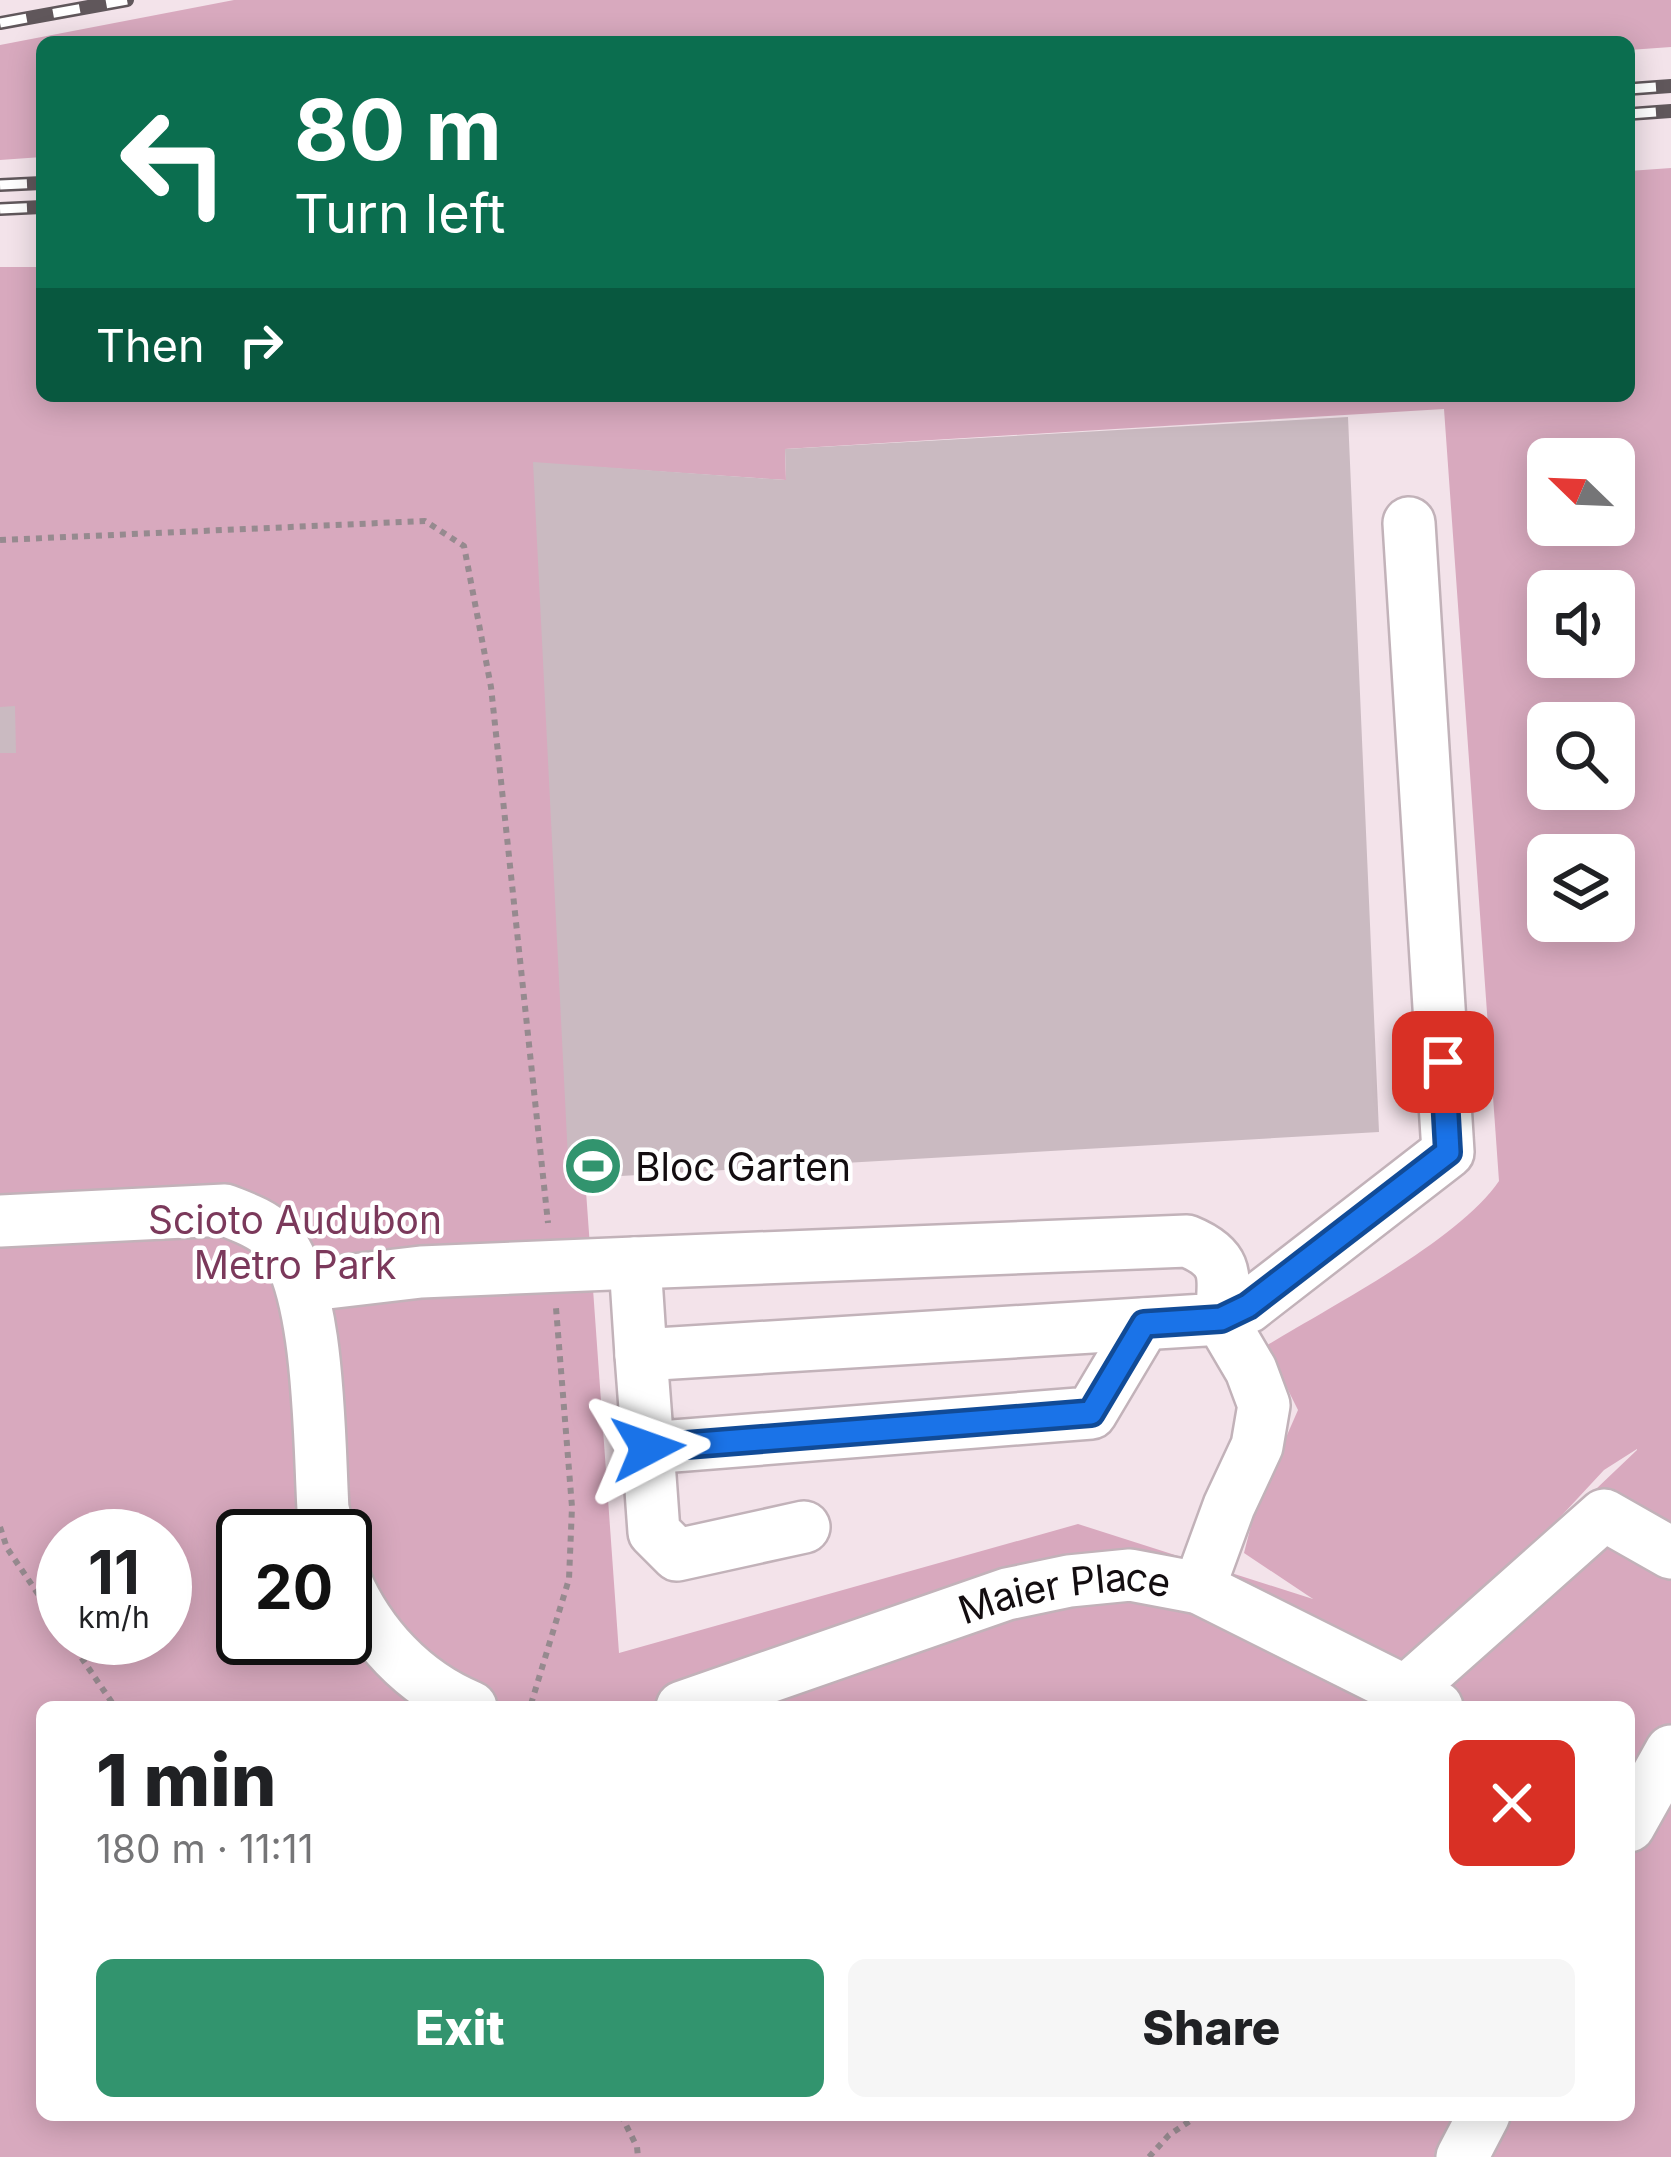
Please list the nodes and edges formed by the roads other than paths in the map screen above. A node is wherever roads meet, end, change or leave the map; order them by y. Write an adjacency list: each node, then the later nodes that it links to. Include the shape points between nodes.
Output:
1 (1409, 523): 5 (street, via 1448,1152)
2 (0, 1221): 4 (street, via 225,1210 275,1236)
3 (635, 1263): 4 (street); 5 (street, via 1187,1241 1210,1251 1224,1272); 7 (street)
4 (302, 1286): 9 (street)
5 (1221, 1319): 6 (street); 12 (street, via 1264,1405 1257,1446)
6 (1144, 1324): 7 (street); 8 (street, via 1091,1413)
7 (640, 1355): 8 (street)
8 (648, 1448): 10 (street, via 654,1532 677,1556)
9 (323, 1509)
10 (804, 1527)
11 (1671, 1553): 17 (street, via 1604,1515)
12 (1198, 1588): 15 (street, Maier Place, via 1130,1575 1007,1594); 16 (street, Maier Place)
13 (372, 1627): 14 (street, via 399,1660)
14 (462, 1701)
15 (699, 1701)
16 (1422, 1701)
17 (1425, 1701)
18 (1671, 1750): 19 (street)
19 (1641, 1822)
20 (1481, 2121): 21 (street)
21 (1462, 2157)

